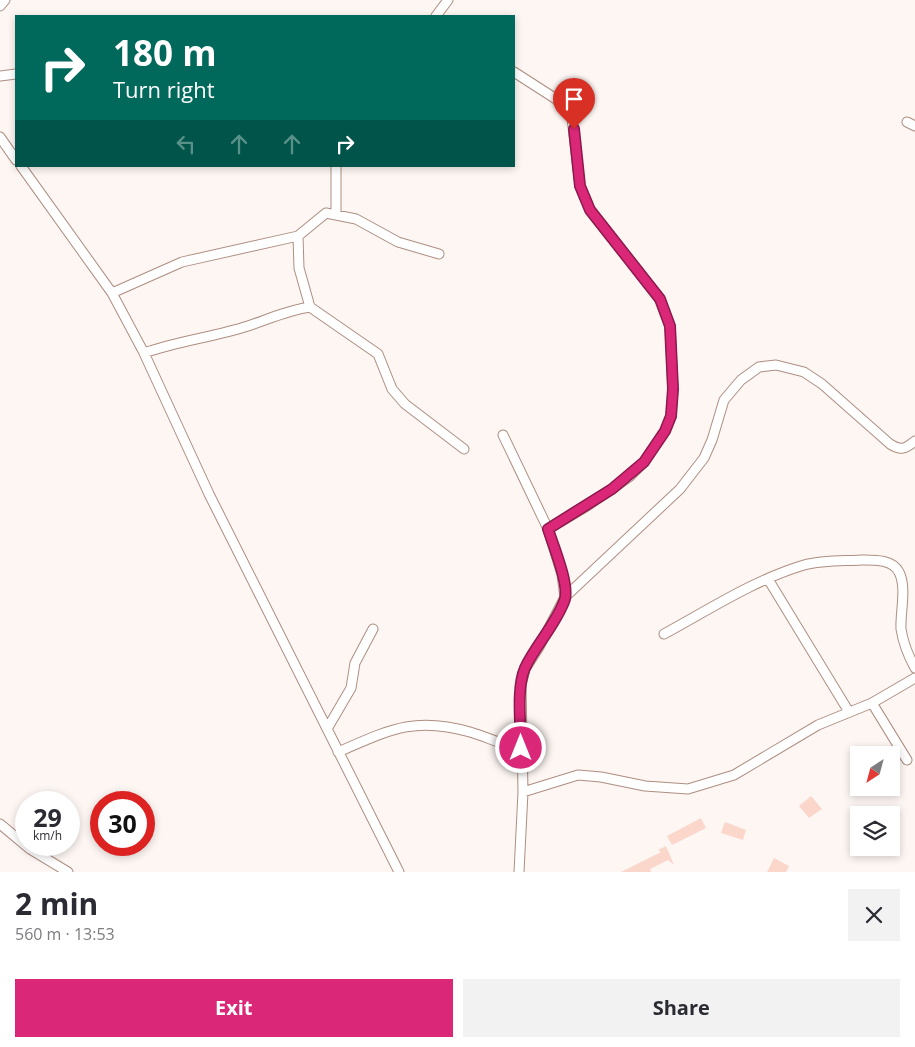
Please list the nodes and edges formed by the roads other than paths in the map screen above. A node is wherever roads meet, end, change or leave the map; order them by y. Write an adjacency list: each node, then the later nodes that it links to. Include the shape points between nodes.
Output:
1 (5, 0): 3 (street)
2 (448, 0): 4 (street)
3 (0, 6)
4 (437, 15)
5 (515, 73): 21 (street, via 556,99 572,118 580,186 590,210 660,299 670,326 673,389 671,416 665,431 644,462 629,477)
6 (15, 74): 7 (street)
7 (0, 76)
8 (0, 137): 9 (street)
9 (15, 159)
10 (22, 167): 15 (street)
11 (336, 167): 12 (street)
12 (336, 215): 13 (street, via 326,213); 14 (street, via 356,219 398,242)
13 (298, 236): 15 (street, via 182,262); 16 (street, via 299,268)
14 (439, 254)
15 (112, 293): 17 (street)
16 (310, 307): 17 (street); 20 (street, via 378,354 392,389 404,404)
17 (144, 353): 30 (street, via 209,494)
18 (503, 435): 21 (street)
19 (915, 441): 23 (street, via 900,449 890,444 804,372 776,365 759,368 741,380 724,400 704,458 680,489)
20 (464, 449)
21 (548, 529): 23 (street)
22 (768, 580): 25 (street, via 742,590); 26 (street, via 806,565 829,562 877,560 892,564 902,581 901,630); 29 (street)
23 (565, 597): 31 (street, via 525,669 521,686)
24 (373, 629): 30 (street, via 355,663 351,688)
25 (664, 634)
26 (915, 668)
27 (915, 678): 28 (street)
28 (872, 703): 29 (street); 33 (street)
29 (849, 712): 34 (street, via 818,725 734,775 688,788 645,786 578,775)
30 (327, 729): 32 (street)
31 (521, 748): 32 (street, via 504,746 449,726 416,724 390,729); 34 (street)
32 (338, 752): 37 (street)
33 (907, 760)
34 (523, 792): 38 (street)
35 (0, 824): 36 (street, via 30,849)
36 (68, 872)
37 (399, 872)
38 (519, 872)

